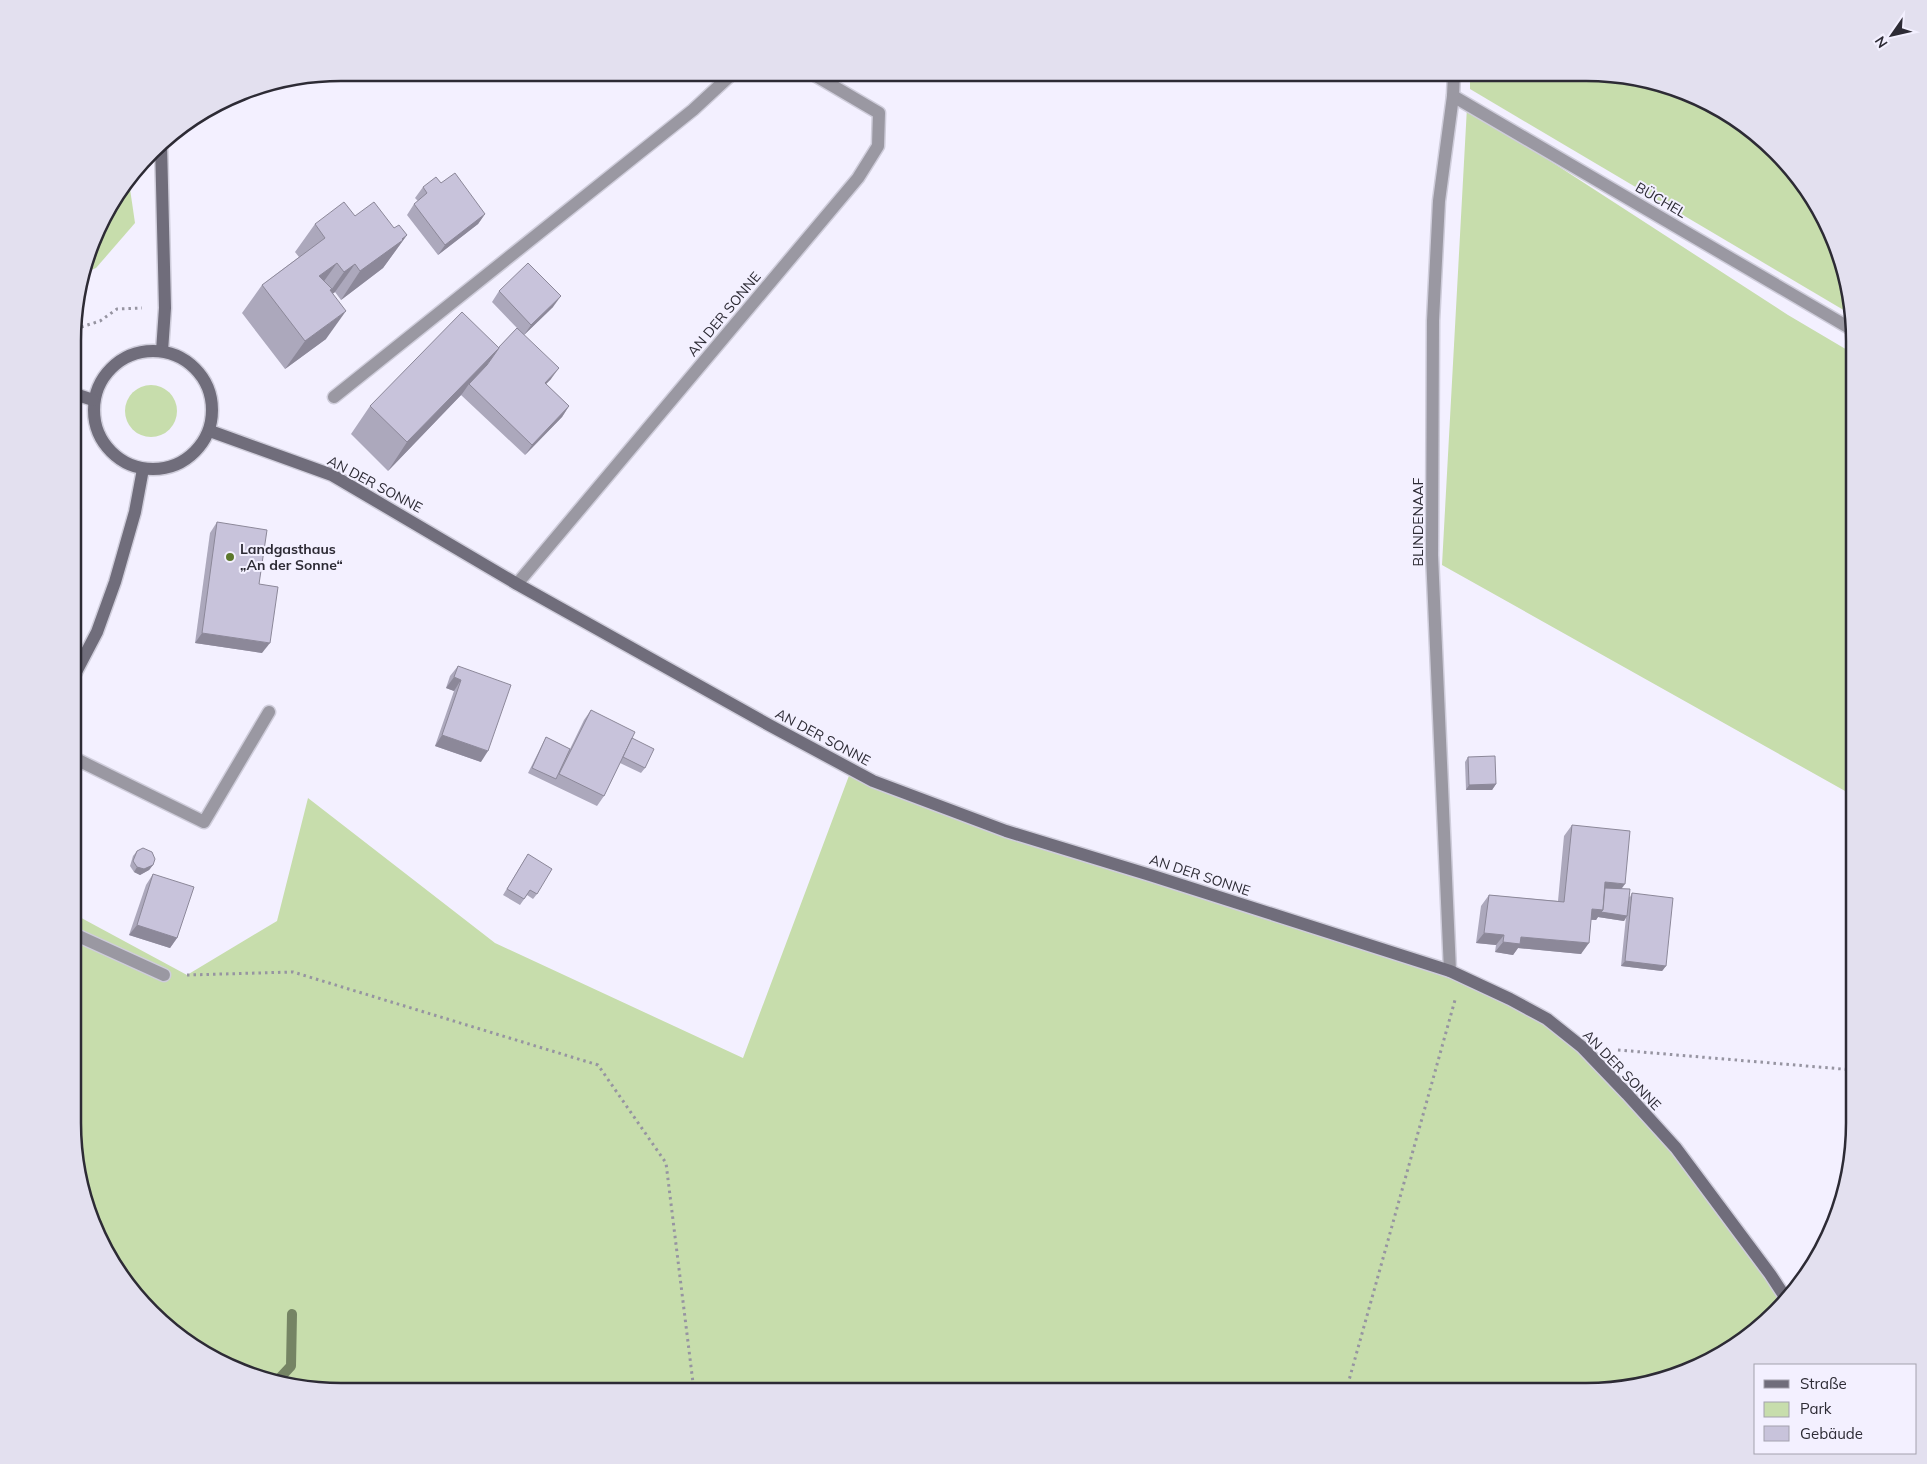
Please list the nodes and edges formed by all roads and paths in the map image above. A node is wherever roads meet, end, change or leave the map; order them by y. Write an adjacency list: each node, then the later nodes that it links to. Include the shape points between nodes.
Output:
1 (724, 81): 11 (street, via 685,116)
2 (824, 81): 15 (street, AN DER SONNE, via 878,113 878,146 858,178)
3 (1454, 81): 4 (street, BLINDENAAF)
4 (1453, 96): 7 (street, BÜCHEL); 20 (street, BLINDENAAF, via 1439,201 1432,322 1432,555)
5 (160, 154): 6 (street)
6 (165, 308): 8 (path, via 117,309 100,321); 9 (street)
7 (1845, 325)
8 (82, 327)
9 (162, 351): 12 (street, via 133,353 109,369); 13 (street, via 182,358 202,377 209,389 213,410)
10 (81, 396): 12 (street)
11 (334, 397)
12 (93, 400): 14 (street, via 93,419 102,443 120,460)
13 (210, 431): 14 (street, via 199,449 183,462 164,469); 15 (street, AN DER SONNE, via 332,475)
14 (143, 469): 16 (street, via 116,582)
15 (517, 584): 20 (street, AN DER SONNE, via 873,781 1006,831)
16 (81, 663)
17 (268, 712): 18 (street, via 204,822)
18 (81, 761)
19 (81, 937): 21 (street)
20 (1456, 974): 22 (street, AN DER SONNE, via 1547,1019); 26 (path)
21 (164, 975): 25 (path, via 294,972 598,1065 666,1163)
22 (1582, 1047): 23 (path); 24 (street, AN DER SONNE, via 1676,1148)
23 (1846, 1069)
24 (1782, 1293)
25 (693, 1383)
26 (1348, 1383)

